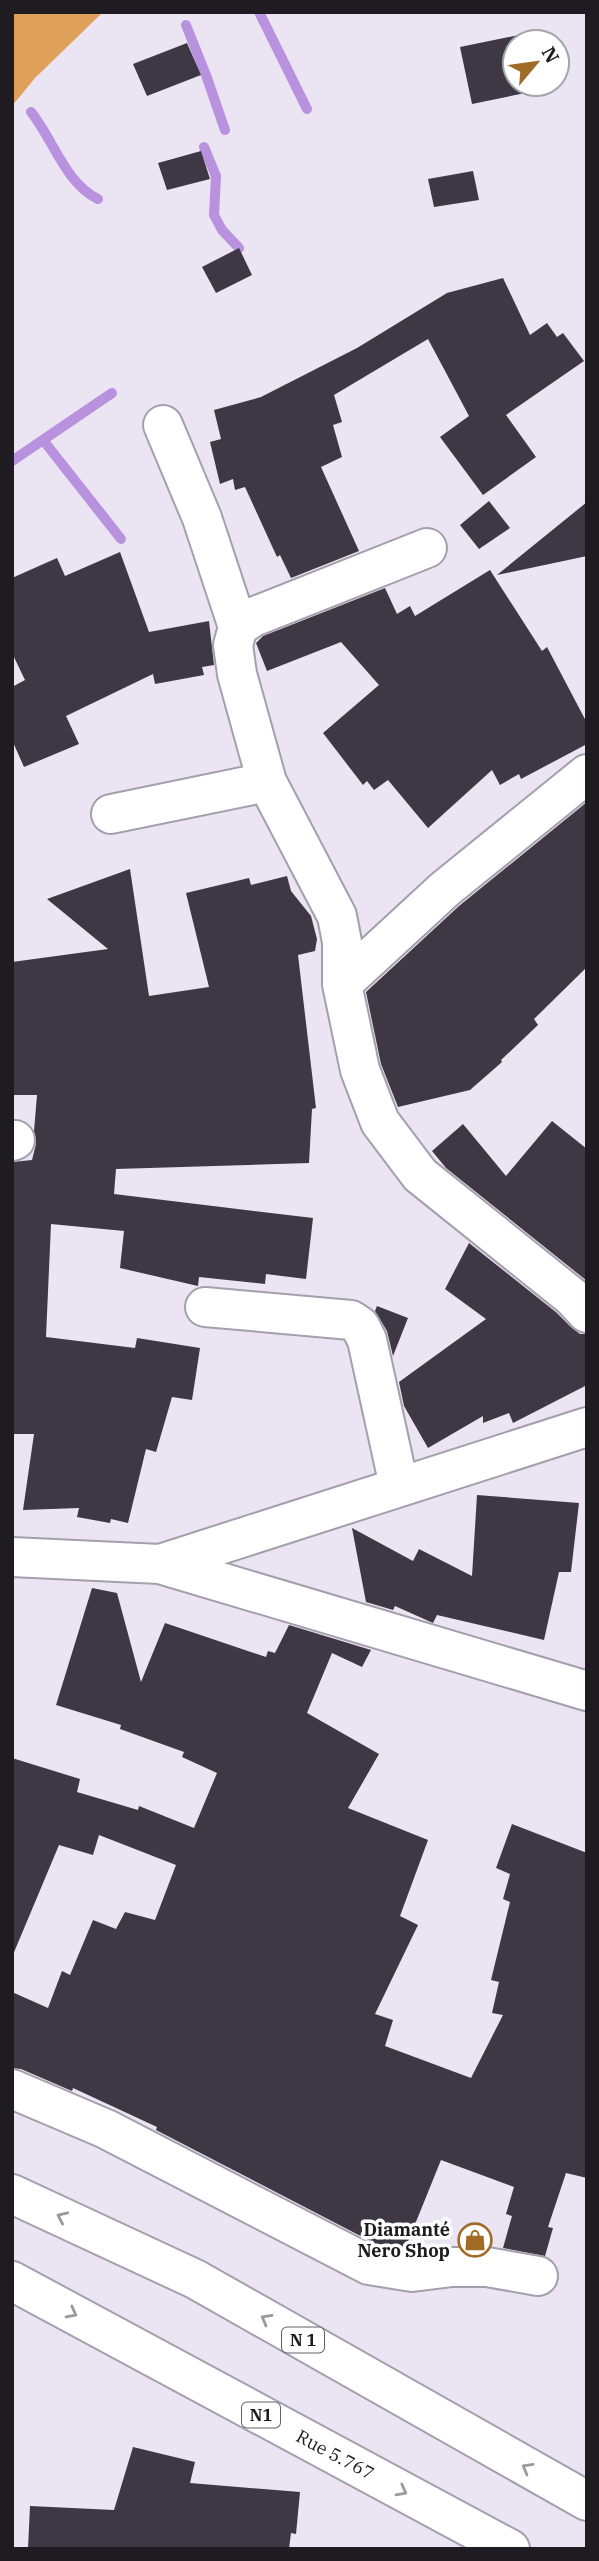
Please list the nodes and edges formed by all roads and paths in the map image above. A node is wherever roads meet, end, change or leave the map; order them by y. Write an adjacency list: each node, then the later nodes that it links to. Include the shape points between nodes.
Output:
1 (163, 425): 3 (main road, via 202,518)
2 (427, 548): 3 (main road)
3 (238, 627): 5 (main road, via 233,645 237,674)
4 (587, 774): 7 (main road, via 476,863)
5 (267, 782): 6 (main road); 7 (main road, via 337,916)
6 (111, 814)
7 (342, 984): 9 (main road, via 360,1070 380,1122 420,1175)
8 (205, 1307): 11 (main road, via 351,1320 360,1326)
9 (587, 1313)
10 (587, 1427): 11 (main road)
11 (399, 1486): 13 (main road)
12 (12, 1557): 13 (main road)
13 (160, 1564): 14 (main road)
14 (587, 1691)
15 (12, 2089): 17 (main road, via 106,2129 369,2266 412,2272 487,2267)
16 (12, 2194): 19 (main road, N 1, one-way to 16, via 195,2278)
17 (538, 2276)
18 (12, 2281): 20 (main road, Rue 5.767 / N1, one-way to 20)
19 (587, 2501)
20 (510, 2549)

